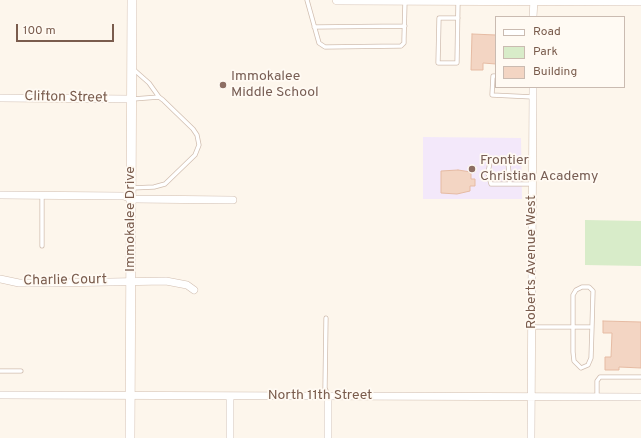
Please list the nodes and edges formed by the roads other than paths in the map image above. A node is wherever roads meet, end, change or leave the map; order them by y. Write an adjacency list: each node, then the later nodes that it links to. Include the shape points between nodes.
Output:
1 (132, 0): 12 (street, Immokalee Drive)
2 (307, 0): 10 (lane)
3 (337, 0): 4 (street)
4 (406, 0): 6 (street); 11 (lane)
5 (534, 0): 6 (street); 7 (street); 8 (street)
6 (458, 1): 9 (lane)
7 (641, 1)
8 (533, 16)
9 (458, 18): 9 (lane, via 458,63 438,63 439,18)
10 (314, 26): 11 (lane); 11 (lane, via 319,43 325,47 401,46 404,43)
11 (405, 26)
12 (131, 68): 15 (lane, via 150,82); 18 (street, Immokalee Drive)
13 (495, 76): 16 (lane, via 492,95)
14 (533, 88): 16 (street, Roberts Avenue West)
15 (159, 97): 18 (lane); 21 (lane, via 193,129 198,140 198,150 165,184)
16 (533, 97): 20 (street, Roberts Avenue West)
17 (0, 98): 18 (street, Clifton Street)
18 (131, 99): 21 (street, Immokalee Drive)
19 (510, 184): 19 (lane, via 491,184 488,173 490,162 502,159 508,163); 20 (lane)
20 (532, 184): 31 (street, Roberts Avenue West)
21 (132, 188): 24 (street, Immokalee Drive)
22 (0, 195): 23 (street)
23 (42, 196): 24 (street, via 124,196); 26 (lane)
24 (132, 199): 25 (street); 28 (street, Immokalee Drive)
25 (233, 200)
26 (42, 246)
27 (0, 279): 28 (street, Charlie Court, via 20,283)
28 (131, 280): 29 (street, Charlie Court, via 174,282); 38 (street, Immokalee Drive)
29 (194, 290)
30 (326, 318): 40 (lane, via 325,388)
31 (531, 327): 32 (lane); 41 (street, Roberts Avenue West)
32 (573, 327): 33 (lane); 33 (lane, via 574,361 581,368 588,365 591,358); 33 (lane, via 573,296 576,290 582,287 589,287 594,296)
33 (592, 327)
34 (0, 371): 35 (lane)
35 (21, 371)
36 (641, 377): 42 (lane, via 600,377 597,381)
37 (0, 395): 38 (street, North 11th Street)
38 (130, 395): 39 (street, North 11th Street); 44 (street, Immokalee Drive)
39 (230, 396): 40 (street, North 11th Street); 45 (street)
40 (328, 396): 41 (street, North 11th Street); 46 (street)
41 (531, 396): 42 (street, North 11th Street); 47 (street, Roberts Avenue West)
42 (597, 396): 43 (street, North 11th Street)
43 (641, 397)
44 (130, 438)
45 (230, 438)
46 (328, 438)
47 (531, 438)

